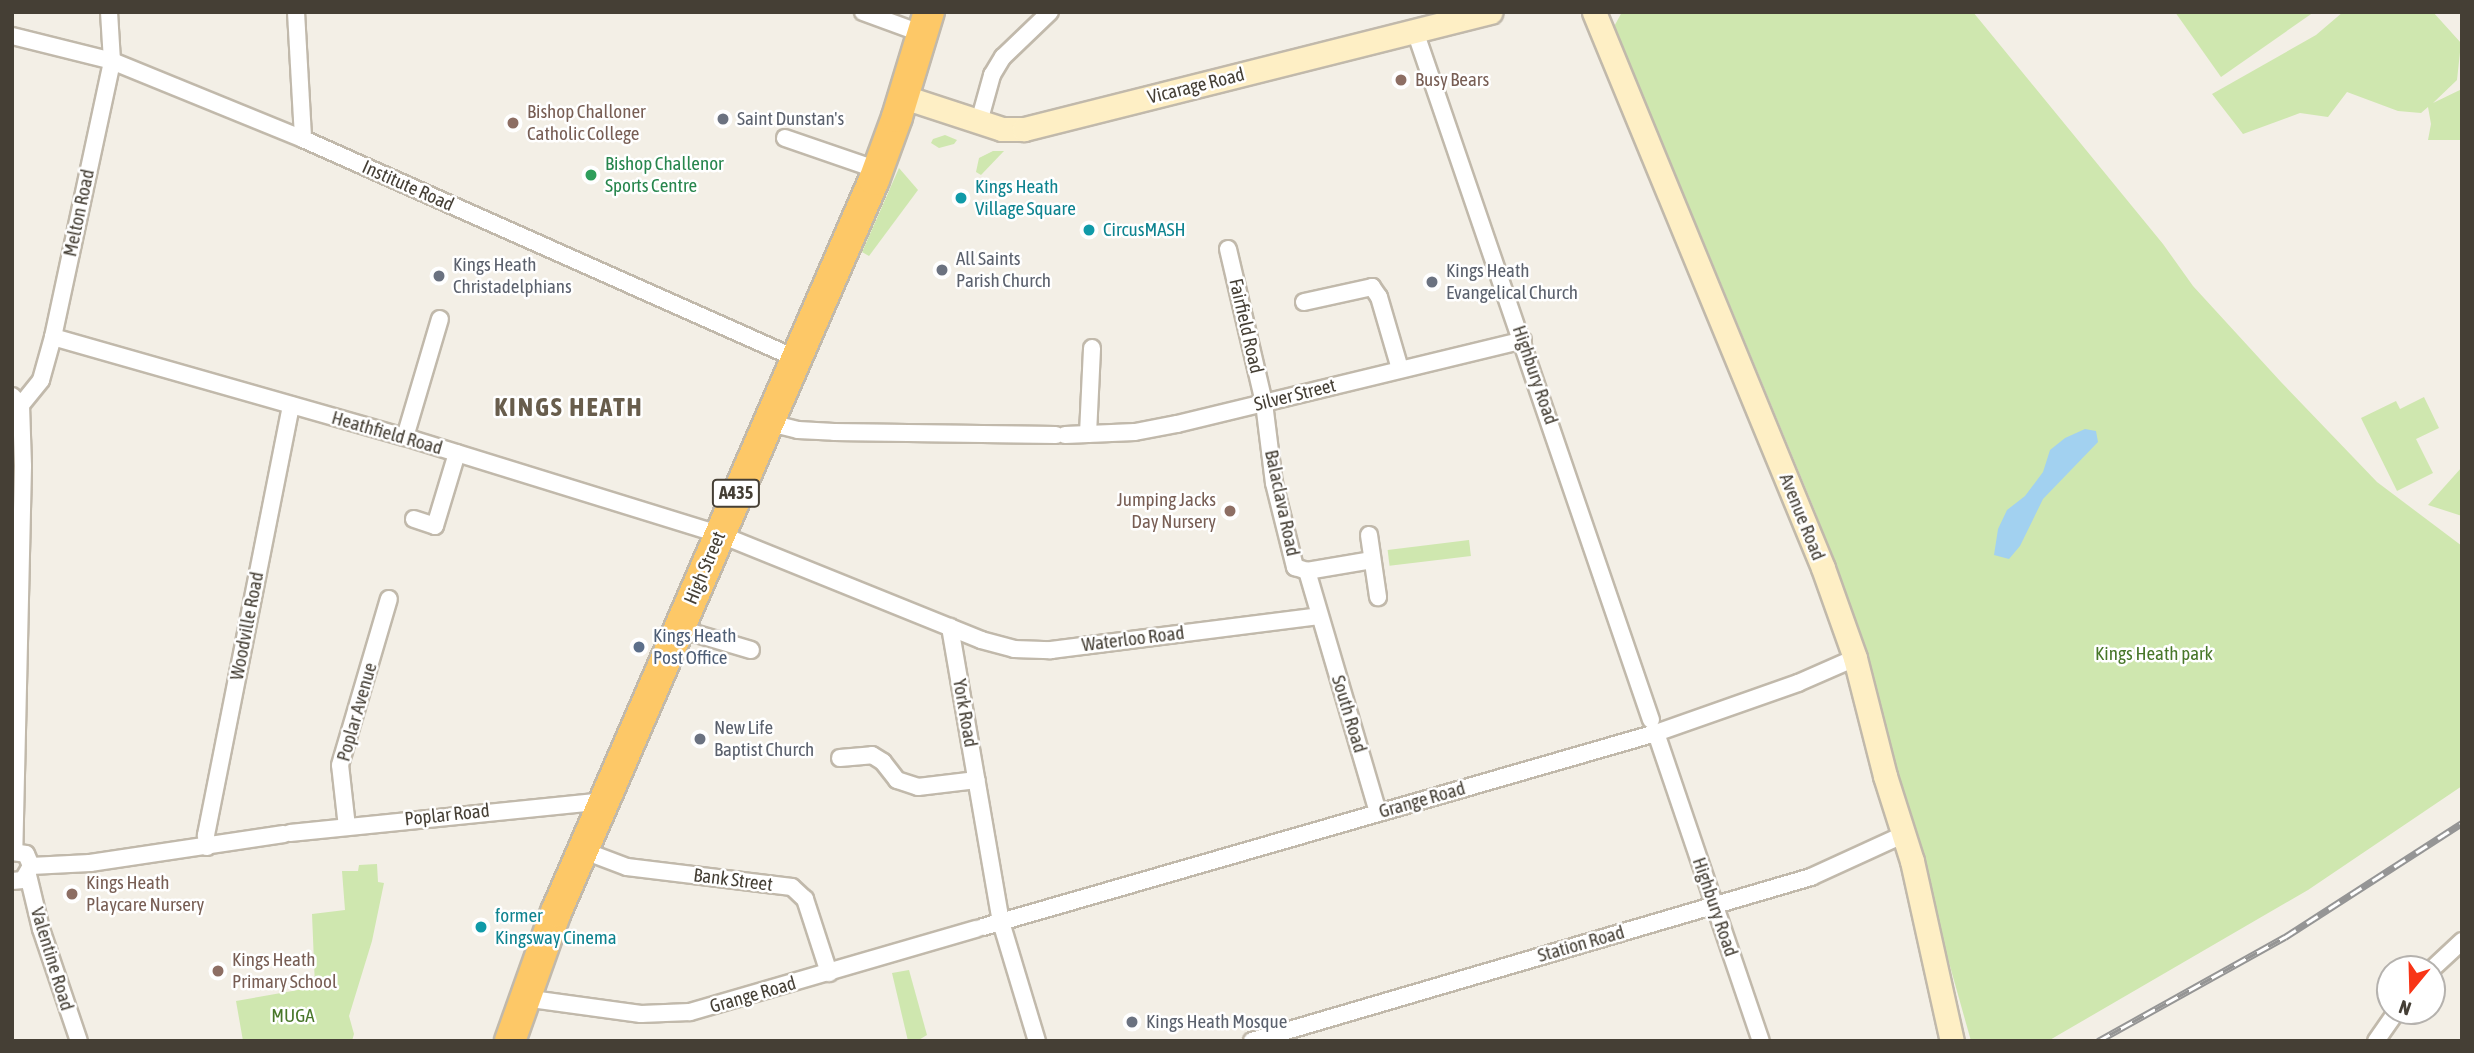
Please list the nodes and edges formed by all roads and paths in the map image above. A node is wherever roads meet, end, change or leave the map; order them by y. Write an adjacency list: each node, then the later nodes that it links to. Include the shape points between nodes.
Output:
1 (108, 12): 10 (street, Melton Road)
2 (296, 12): 14 (street)
3 (863, 12): 7 (street)
4 (1050, 12): 12 (street, via 1003,57 992,75)
5 (1491, 12): 8 (street, Vicarage Road)
6 (1594, 12): 43 (street, Avenue Road)
7 (926, 23): 11 (highway, A435)
8 (1415, 31): 12 (street, Vicarage Road, via 1024,129); 20 (street, Highbury Road)
9 (12, 36): 10 (street, Institute Road)
10 (112, 61): 14 (street, Institute Road); 19 (street, Melton Road)
11 (904, 97): 12 (street, Vicarage Road); 15 (highway, High Street / A435)
12 (979, 122)
13 (785, 138): 15 (street)
14 (303, 139): 22 (street, Institute Road)
15 (878, 170): 22 (highway, High Street / A435)
16 (1228, 249): 25 (street, Fairfield Road)
17 (1304, 302): 23 (street, via 1372,287)
18 (440, 319): 29 (street)
19 (53, 337): 24 (street, Melton Road, via 41,380); 26 (street, Heathfield Road)
20 (1523, 340): 23 (street, Silver Street); 44 (street, Highbury Road)
21 (1092, 348): 28 (street)
22 (795, 358): 27 (highway, High Street / A435)
23 (1401, 369): 25 (street, Silver Street)
24 (16, 401): 34 (street)
25 (1264, 403): 28 (street, Silver Street, via 1135,432); 36 (street, Balaclava Road, via 1289,552 1295,567)
26 (291, 405): 29 (street, Heathfield Road); 51 (street, Woodville Road)
27 (766, 422): 28 (street, Silver Street, via 834,432); 33 (highway, High Street / A435)
28 (1088, 434)
29 (405, 437): 30 (street, Heathfield Road)
30 (457, 453): 31 (street, via 435,527); 33 (street, Heathfield Road)
31 (414, 519)
32 (1369, 535): 35 (street)
33 (732, 539): 40 (street); 41 (highway, High Street / A435)
34 (17, 556): 53 (street)
35 (1372, 560): 36 (street, Balaclava Road); 37 (street)
36 (1307, 571): 39 (street, South Road)
37 (1378, 597)
38 (389, 599): 49 (street, Poplar Avenue, via 340,765)
39 (1319, 616): 40 (street, Waterloo Road, via 1051,650 1014,649); 48 (street, South Road)
40 (950, 627): 46 (street, York Road)
41 (680, 629): 42 (street); 47 (highway, High Street / A435)
42 (751, 650)
43 (1856, 658): 44 (street, Grange Road, via 1798,682); 50 (street, Avenue Road, via 1885,776)
44 (1653, 726): 48 (street, Grange Road); 56 (street, Highbury Road)
45 (840, 758): 46 (street, via 872,755 897,780 918,787)
46 (977, 780): 57 (street, York Road)
47 (605, 800): 49 (street, Poplar Road); 52 (highway, High Street / A435)
48 (1378, 813): 57 (street, Grange Road)
49 (347, 827): 51 (street, Poplar Road)
50 (1905, 834): 56 (street, Station Road, via 1811,877); 68 (street, Avenue Road)
51 (207, 847): 54 (street, Poplar Road)
52 (582, 850): 60 (street, Bank Street, via 627,867 792,887 805,899); 61 (highway, High Street / A435)
53 (13, 851): 54 (street, via 26,854)
54 (30, 870): 55 (street, Poplar Road, via 23,880); 63 (street, Valentine Road, via 44,941)
55 (12, 881)
56 (1714, 905): 66 (street, Station Road); 67 (street, Highbury Road)
57 (1001, 922): 60 (street, Grange Road); 65 (street, York Road)
58 (2462, 942): 59 (street)
59 (2446, 956)
60 (829, 973): 61 (street, Grange Road, via 690,1012 641,1014)
61 (524, 998): 64 (highway, High Street / A435)
62 (2388, 1025): 69 (street)
63 (79, 1041)
64 (510, 1041)
65 (1037, 1041)
66 (1252, 1041)
67 (1760, 1041)
68 (1952, 1041)
69 (2376, 1041)

